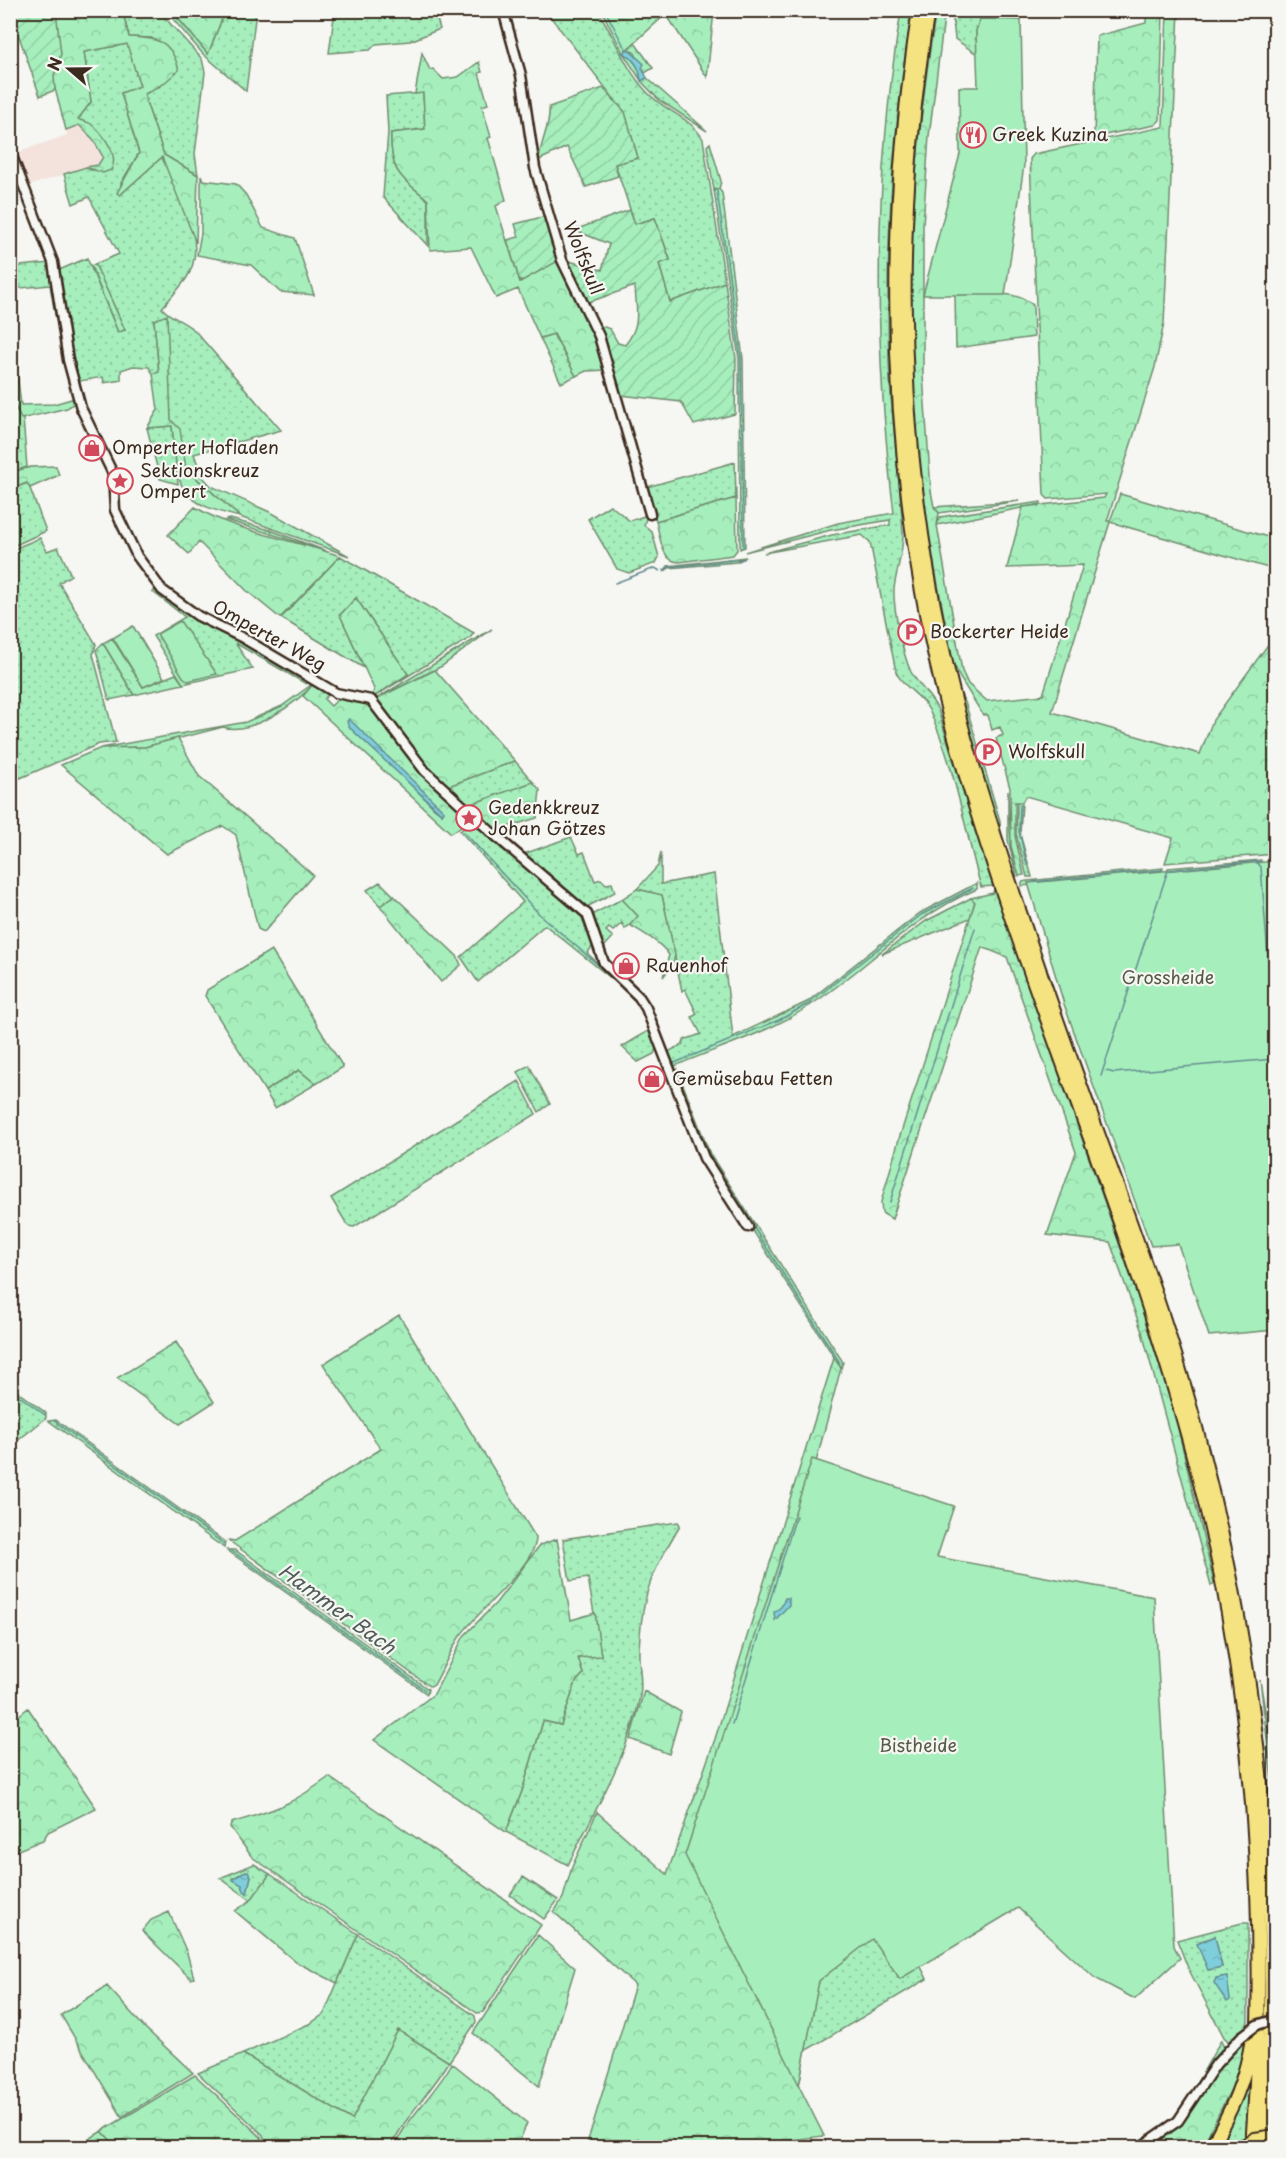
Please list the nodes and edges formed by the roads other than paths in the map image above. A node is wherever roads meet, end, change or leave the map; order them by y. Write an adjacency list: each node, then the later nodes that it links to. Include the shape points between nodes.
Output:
1 (503, 10): 5 (street, Wolfskull, via 521,75 534,168 561,260 600,336)
2 (919, 10): 7 (highway, via 902,130 895,324 901,437 921,583 965,771 1129,1247 1173,1382 1200,1482 1230,1625 1239,1697 1255,1849)
3 (928, 10): 8 (highway, via 911,132 904,325 911,447 930,582 956,703 998,846 1139,1246 1201,1447 1241,1629 1263,1793)
4 (10, 151): 6 (street, Omperter Weg, via 53,262 66,351 81,408 113,474 115,510 148,572 162,590 198,616 336,693 371,700 425,771 587,914 604,963 639,997 704,1158)
5 (650, 514)
6 (748, 1227)
7 (1259, 1991): 11 (highway, via 1247,2068); 14 (highway)
8 (1273, 2014): 9 (highway); 12 (street, bridge, via 1241,2037 1216,2064 1178,2121); 15 (highway)
9 (1275, 2030)
10 (1275, 2136): 13 (highway, bridge, via 1255,2139)
11 (1213, 2144)
12 (1139, 2148)
13 (1240, 2148)
14 (1252, 2148)
15 (1263, 2148)

